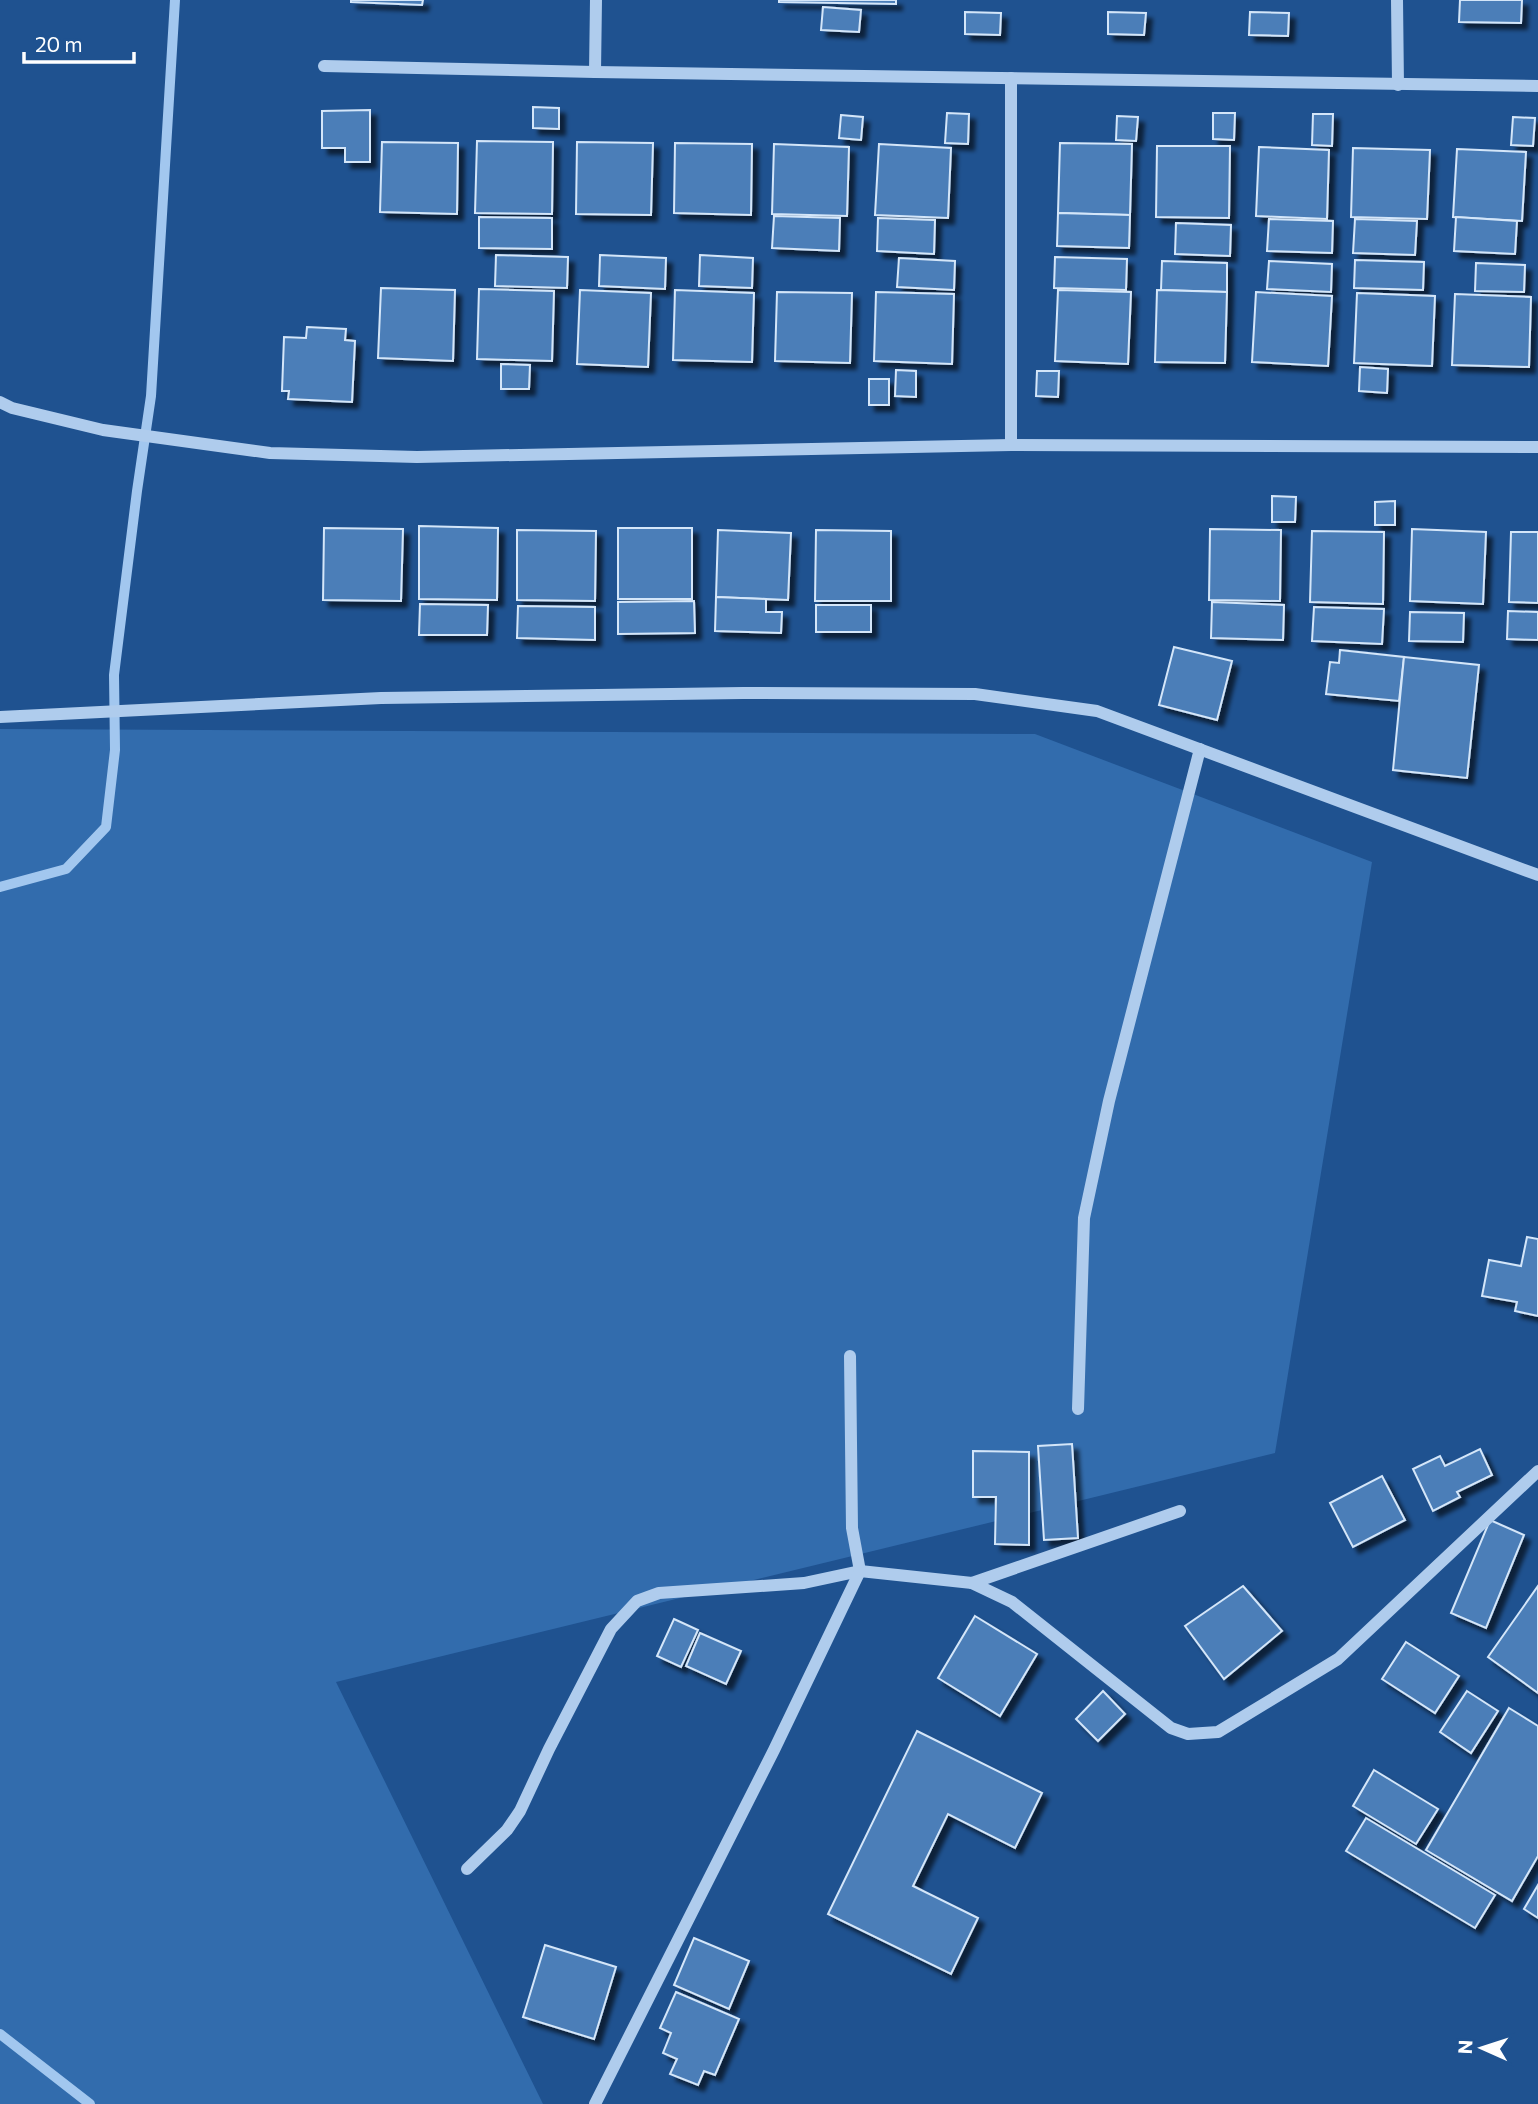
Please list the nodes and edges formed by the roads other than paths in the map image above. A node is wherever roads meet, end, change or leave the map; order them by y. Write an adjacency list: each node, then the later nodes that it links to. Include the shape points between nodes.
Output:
1 (596, 0): 4 (street)
2 (1397, 0): 6 (street)
3 (324, 66): 4 (street)
4 (595, 72): 5 (street)
5 (1011, 79): 6 (street); 9 (street)
6 (1398, 85): 7 (street)
7 (1538, 86)
8 (0, 402): 9 (street, via 103,430 270,453 417,457)
9 (1012, 445): 10 (street)
10 (1538, 447)
11 (0, 717): 12 (street, via 381,698 975,694 1097,711)
12 (1200, 749): 13 (street); 15 (street, via 1109,1101 1084,1218)
13 (1538, 875)
14 (850, 1356): 18 (street, via 852,1528)
15 (1078, 1409)
16 (1538, 1471): 19 (street, via 1338,1659 1218,1732 1188,1734 1171,1728 1012,1602)
17 (1180, 1510): 19 (street)
18 (860, 1571): 19 (street); 20 (street, via 804,1583 659,1593 637,1601 611,1629 520,1811); 21 (street)
19 (972, 1583)
20 (467, 1869)
21 (595, 2104)

